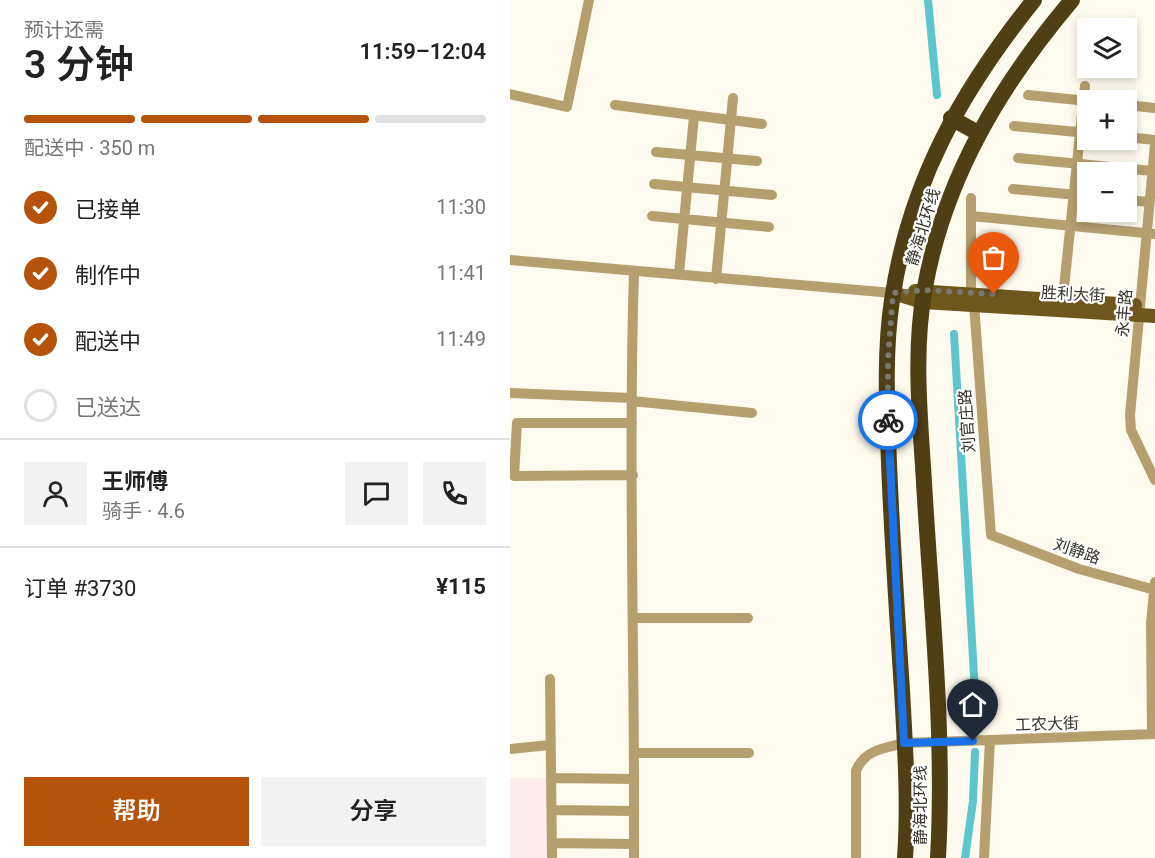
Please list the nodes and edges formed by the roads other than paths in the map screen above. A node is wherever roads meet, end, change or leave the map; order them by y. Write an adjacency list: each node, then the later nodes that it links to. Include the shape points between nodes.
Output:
1 (589, 0): 4 (street, via 567,107)
2 (1034, 0): 12 (highway, 静海北环线, via 993,52)
3 (1072, 0): 17 (highway, 静海北环线, via 1020,65)
4 (510, 93)
5 (1028, 95): 7 (street)
6 (733, 98): 13 (street)
7 (1077, 100)
8 (615, 105): 11 (street)
9 (1137, 106): 10 (street)
10 (1155, 108)
11 (694, 116): 13 (street); 21 (street)
12 (951, 118): 17 (highway); 49 (highway, 静海北环线, via 914,207)
13 (729, 120): 14 (street); 22 (street)
14 (762, 124)
15 (1014, 126): 16 (street)
16 (1077, 132)
17 (978, 133): 50 (highway, 静海北环线, via 948,204)
18 (1137, 139): 19 (street)
19 (1155, 142): 27 (street, 永丰路)
20 (656, 152): 21 (street)
21 (690, 155): 22 (street); 29 (street)
22 (726, 158): 24 (street); 31 (street)
23 (1018, 158): 25 (street)
24 (757, 161)
25 (1077, 164): 33 (street)
26 (1137, 170): 27 (street)
27 (1152, 171): 37 (street, 永丰路)
28 (654, 184): 29 (street)
29 (687, 187): 31 (street); 40 (street)
30 (1013, 189): 33 (street)
31 (723, 191): 32 (street); 41 (street)
32 (772, 195)
33 (1073, 195): 34 (street); 42 (street)
34 (1077, 195)
35 (970, 198): 39 (street, 刘官庄路)
36 (1137, 201): 37 (street)
37 (1149, 202): 44 (street, 永丰路)
38 (652, 216): 40 (street)
39 (971, 216): 42 (street); 51 (street, 刘官庄路)
40 (684, 219): 41 (street); 47 (street)
41 (721, 222): 43 (street); 48 (street)
42 (1070, 226): 44 (street); 52 (street)
43 (769, 227)
44 (1150, 234): 54 (street, 永丰路)
45 (510, 260): 46 (street)
46 (634, 271): 47 (street); 57 (street)
47 (679, 274): 48 (street)
48 (716, 279): 49 (street)
49 (893, 293): 50 (main road, 胜利大街); 71 (highway, 静海北环线, via 888,432)
50 (924, 296): 51 (main road, 胜利大街); 70 (highway, 静海北环线, via 920,412)
51 (973, 299): 52 (main road, 胜利大街); 62 (street, 刘官庄路)
52 (1062, 304): 54 (main road, 胜利大街)
53 (1155, 307): 54 (main road, 胜利大街)
54 (1139, 310): 55 (main road, 胜利大街); 61 (street, 永丰路, via 1131,430)
55 (1155, 316)
56 (510, 393): 57 (street)
57 (632, 400): 58 (street); 59 (street)
58 (752, 413)
59 (632, 423): 60 (street); 60 (street, via 517,423 514,476)
60 (633, 475): 65 (street)
61 (1155, 480)
62 (991, 535): 64 (street, 刘静路, via 1079,569)
63 (1155, 582): 64 (street)
64 (1155, 590): 68 (street, via 1151,623)
65 (635, 618): 66 (street); 74 (street)
66 (748, 618)
67 (550, 679): 72 (street)
68 (1154, 734): 69 (street, 工农大街)
69 (990, 740): 70 (street, 工农大街); 87 (street)
70 (938, 741): 71 (street, 工农大街); 86 (highway, 静海北环线)
71 (904, 743): 84 (street, 工农大街, via 861,759 856,771); 85 (highway, 静海北环线)
72 (550, 746): 73 (street); 76 (street)
73 (510, 749)
74 (635, 753): 75 (street); 77 (street)
75 (748, 753)
76 (553, 778): 77 (street); 78 (street)
77 (634, 779): 79 (street)
78 (552, 810): 79 (street); 80 (street)
79 (634, 811): 81 (street)
80 (552, 843): 81 (street); 82 (street)
81 (634, 844): 83 (street)
82 (552, 858)
83 (634, 858)
84 (856, 858)
85 (905, 858)
86 (938, 858)
87 (984, 858)

